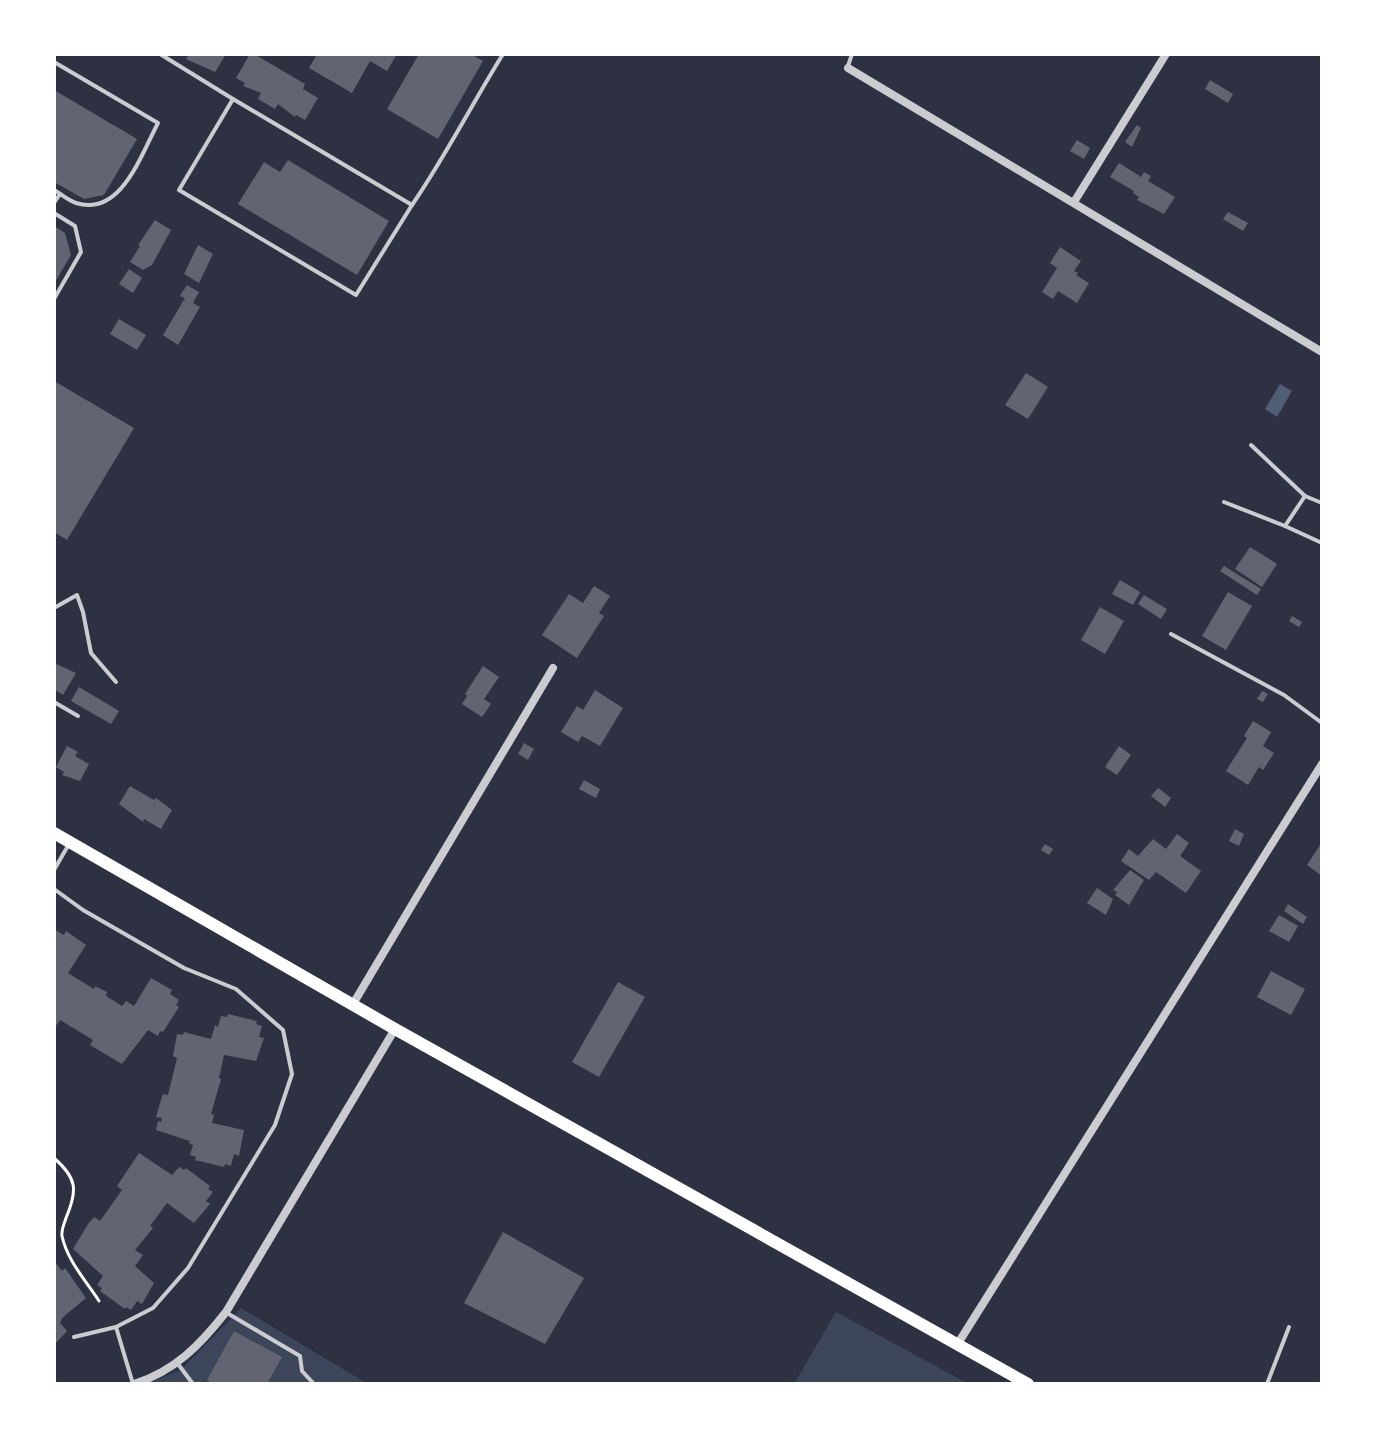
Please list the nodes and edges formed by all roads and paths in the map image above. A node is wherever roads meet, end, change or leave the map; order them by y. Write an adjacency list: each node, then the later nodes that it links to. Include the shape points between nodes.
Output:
1 (160, 54): 7 (lane)
2 (503, 54): 12 (lane)
3 (852, 54): 6 (lane)
4 (1166, 54): 10 (street)
5 (54, 62): 9 (lane, via 158,123 119,194 103,204 76,203)
6 (848, 68): 10 (street)
7 (233, 99): 12 (lane); 12 (lane, via 179,190 356,295)
8 (54, 190): 9 (lane)
9 (60, 194): 11 (lane)
10 (1074, 202): 15 (street)
11 (54, 203)
12 (412, 205)
13 (54, 213): 14 (lane, via 75,226 81,252)
14 (54, 299)
15 (1322, 352)
16 (1251, 445): 17 (lane)
17 (1305, 496): 19 (lane); 20 (lane)
18 (1224, 502): 20 (lane)
19 (1322, 503)
20 (1285, 526): 21 (lane)
21 (1322, 543)
22 (54, 608): 25 (lane, via 77,595 91,653)
23 (1171, 634): 28 (lane, via 1284,695)
24 (553, 668): 34 (street)
25 (116, 682)
26 (54, 702): 27 (lane)
27 (78, 716)
28 (1322, 723)
29 (1322, 764): 42 (street)
30 (54, 833): 31 (main road)
31 (70, 842): 32 (lane); 34 (main road)
32 (54, 870)
33 (54, 889): 39 (lane, via 184,968 236,989 283,1030 292,1074 275,1125 188,1268 153,1308)
34 (353, 1004): 35 (main road)
35 (395, 1029): 38 (street); 42 (main road)
36 (54, 1158): 37 (path, via 69,1171 75,1187 61,1232)
37 (99, 1301)
38 (226, 1312): 43 (street); 46 (lane, via 300,1356 302,1371)
39 (116, 1327): 41 (lane); 44 (lane)
40 (1289, 1327): 48 (lane)
41 (74, 1337)
42 (957, 1345): 47 (main road)
43 (178, 1364): 44 (street); 45 (lane)
44 (133, 1384)
45 (193, 1384)
46 (314, 1384)
47 (1028, 1384)
48 (1267, 1384)

